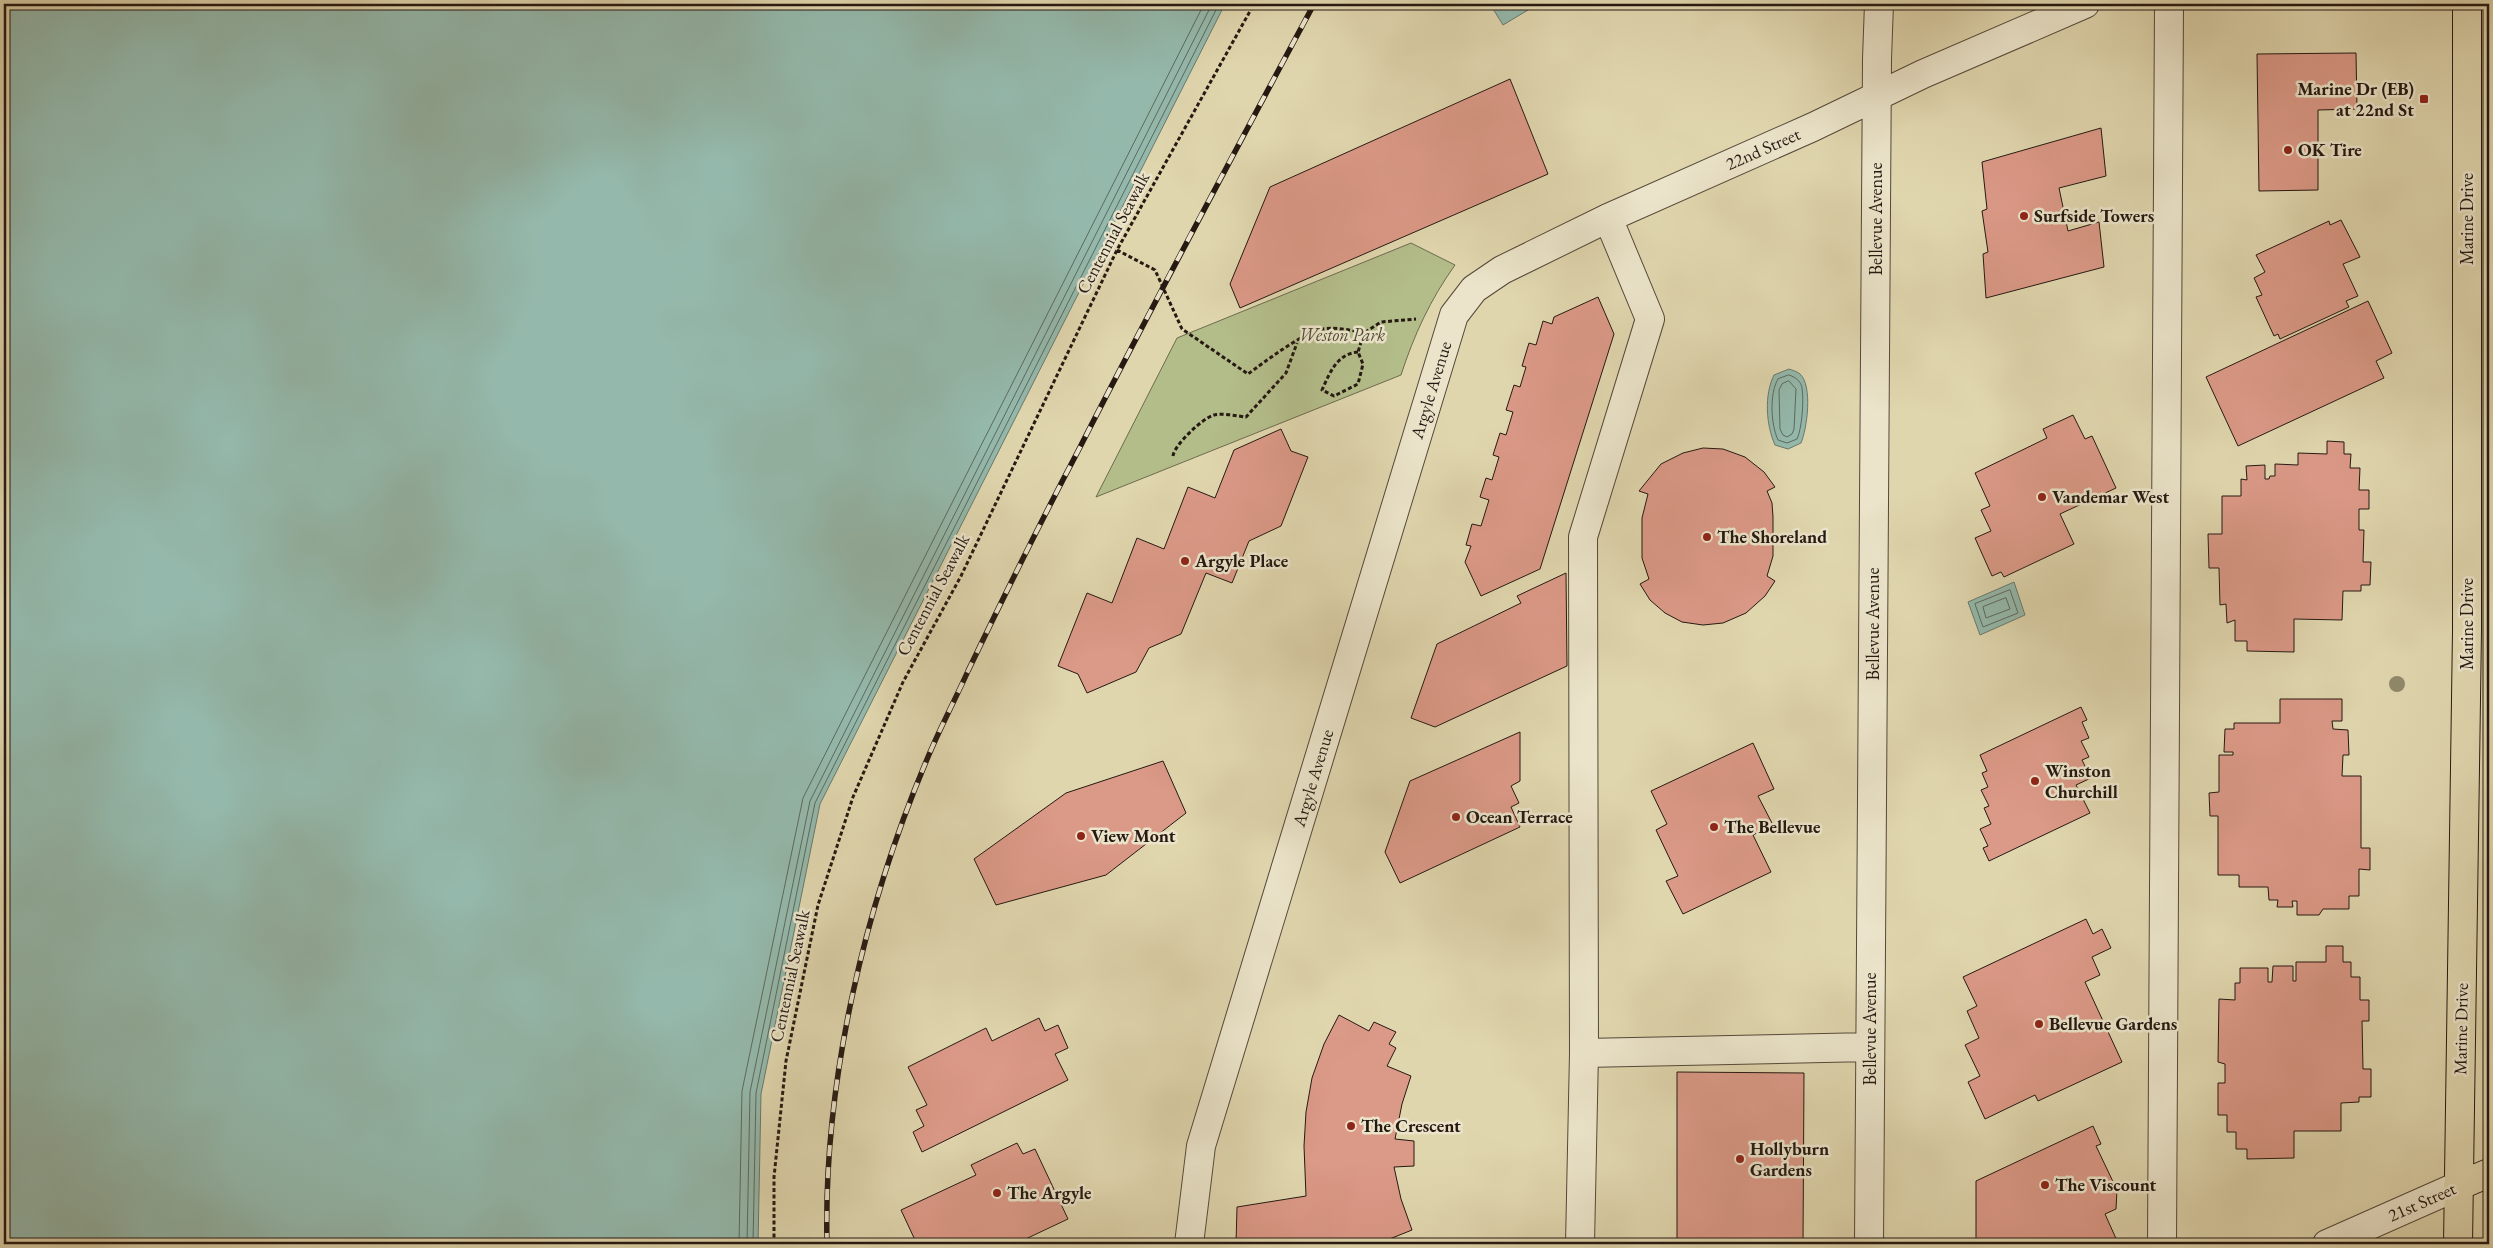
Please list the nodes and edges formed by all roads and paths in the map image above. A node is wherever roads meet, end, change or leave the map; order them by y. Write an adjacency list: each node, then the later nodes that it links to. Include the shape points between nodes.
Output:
1 (1254, 4): 8 (path, Centennial Seawalk)
2 (1879, 4): 6 (street, Bellevue Avenue)
3 (2085, 4): 6 (street, 22nd Street)
4 (2169, 4): 23 (street)
5 (2467, 4): 18 (main road, Marine Drive, via 2467,631)
6 (1877, 97): 7 (street, 22nd Street); 15 (street, Bellevue Avenue)
7 (1608, 218): 9 (street, 22nd Street, via 1502,270 1474,289); 16 (street, via 1650,319 1582,537)
8 (1117, 250): 12 (path, via 1156,270 1182,330 1248,374); 19 (path, Centennial Seawalk, via 961,576 903,682 852,797 818,905 786,1061 774,1177)
9 (1454, 315): 20 (street, Argyle Avenue, via 1201,1146)
10 (1416, 319): 11 (path, via 1381,322)
11 (1364, 333): 12 (path, via 1344,328 1320,330); 13 (path)
12 (1297, 342): 14 (path, via 1286,373 1246,417 1213,415 1191,431 1174,450)
13 (1358, 352): 13 (path, via 1348,353 1331,368 1322,390 1334,396 1358,384 1363,364)
14 (1173, 456)
15 (1870, 1047): 16 (street); 22 (street, Bellevue Avenue)
16 (1584, 1053): 21 (street)
17 (2489, 1173): 18 (main road, 21st Street)
18 (2458, 1186): 24 (street, 21st Street); 25 (main road, Marine Drive)
19 (774, 1244)
20 (1189, 1244)
21 (1580, 1244)
22 (1869, 1244)
23 (2162, 1244)
24 (2328, 1244)
25 (2458, 1244)

